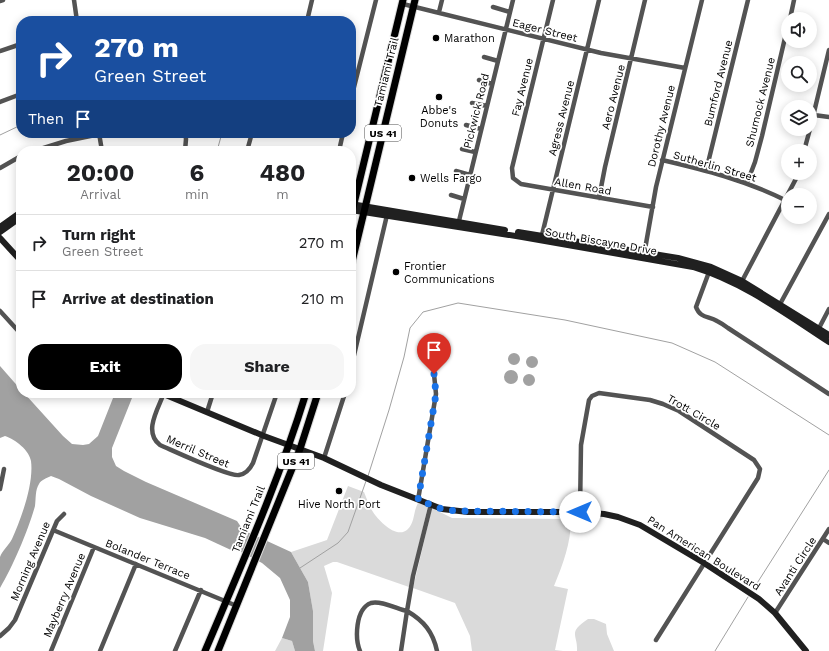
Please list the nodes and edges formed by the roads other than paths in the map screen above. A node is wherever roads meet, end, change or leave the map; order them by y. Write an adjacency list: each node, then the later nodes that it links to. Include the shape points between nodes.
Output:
1 (74, 0): 18 (street)
2 (312, 0): 19 (street)
3 (376, 0): 31 (street)
4 (442, 0): 15 (street)
5 (513, 0): 16 (street, Pickwick Road)
6 (553, 0): 21 (street, Fay Avenue)
7 (599, 0): 24 (street, Agress Avenue)
8 (645, 0): 28 (street, Aero Avenue)
9 (702, 0): 30 (street, Dorothy Avenue)
10 (748, 0): 51 (street, Bumford Avenue)
11 (794, 0): 17 (street)
12 (403, 2): 13 (street, Eager Street); 56 (main road, Tamiami Trail / US 41)
13 (415, 3): 15 (street, Eager Street); 64 (main road, Tamiami Trail / US 41)
14 (494, 7): 16 (street)
15 (439, 12): 20 (street, Eager Street)
16 (510, 12): 20 (street, Pickwick Road)
17 (791, 12)
18 (77, 16)
19 (308, 16)
20 (506, 29): 21 (street, Eager Street); 29 (street, Pickwick Road)
21 (543, 38): 24 (street, Eager Street); 53 (street, Fay Avenue, via 512,168)
22 (16, 46): 26 (street)
23 (783, 48): 54 (street, Shumock Avenue, via 755,162)
24 (587, 50): 28 (street, Eager Street); 55 (street, Agress Avenue)
25 (829, 50): 36 (street)
26 (0, 51)
27 (484, 57): 29 (street)
28 (631, 59): 30 (street, Eager Street); 58 (street, Aero Avenue, via 604,167)
29 (498, 61): 33 (street, Pickwick Road)
30 (685, 68): 48 (street, Dorothy Avenue)
31 (356, 79)
32 (479, 80): 33 (street)
33 (492, 84): 38 (street, Pickwick Road)
34 (16, 96): 35 (street)
35 (0, 102)
36 (817, 102)
37 (472, 103): 38 (street)
38 (486, 106): 42 (street, Pickwick Road)
39 (817, 115): 40 (street)
40 (829, 117)
41 (466, 125): 42 (street)
42 (481, 129): 46 (street, Pickwick Road)
43 (80, 138): 44 (street)
44 (50, 146)
45 (462, 149): 46 (street)
46 (475, 152): 52 (street, Pickwick Road)
47 (16, 159): 49 (street)
48 (662, 160): 51 (street, Sutherlin Street); 61 (street, Dorothy Avenue)
49 (0, 168)
50 (456, 171): 52 (street)
51 (706, 171): 54 (street, Sutherlin Street)
52 (470, 175): 60 (street, Pickwick Road)
53 (513, 178): 55 (street, Allen Road, via 521,184)
54 (746, 183): 59 (street, Sutherlin Street)
55 (553, 190): 58 (street, Allen Road); 73 (street, Agress Avenue)
56 (356, 193)
57 (451, 195): 60 (street)
58 (599, 198): 61 (street, Allen Road)
59 (781, 198)
60 (464, 199): 69 (street, Pickwick Road)
61 (652, 207): 75 (street, Dorothy Avenue)
62 (781, 207): 78 (street)
63 (356, 209): 64 (street, South Biscayne Drive)
64 (365, 209): 66 (street, South Biscayne Drive); 69 (street, South Biscayne Drive); 74 (main road, Tamiami Trail / US 41)
65 (829, 214): 79 (street)
66 (387, 215): 69 (street, South Biscayne Drive); 86 (street)
67 (16, 216): 70 (street)
68 (16, 221): 71 (street)
69 (458, 224): 73 (street, South Biscayne Drive)
70 (0, 227)
71 (0, 232)
72 (0, 238): 76 (street)
73 (541, 238): 75 (street, South Biscayne Drive)
74 (356, 246)
75 (644, 255): 77 (street, South Biscayne Drive); 78 (street, South Biscayne Drive, via 678,258 701,264 720,270)
76 (16, 256)
77 (709, 272): 78 (street, South Biscayne Drive); 88 (street, via 696,307 697,311 703,317 715,320 728,328)
78 (740, 283): 79 (street, South Biscayne Drive)
79 (779, 307): 83 (street, South Biscayne Drive)
80 (829, 309): 83 (street)
81 (0, 311): 82 (street)
82 (16, 329)
83 (817, 331): 84 (street, South Biscayne Drive); 85 (street, South Biscayne Drive)
84 (829, 335)
85 (829, 342)
86 (356, 347)
87 (434, 374): 103 (street, via 436,394)
88 (829, 394)
89 (161, 398): 97 (street, Merril Street, via 152,428 154,439 160,445 230,474 243,474 249,469 254,463)
90 (175, 398): 96 (street, Pan American Boulevard)
91 (211, 398): 96 (street)
92 (275, 398): 97 (street, Merril Street)
93 (304, 398): 98 (main road, Tamiami Trail / US 41)
94 (316, 398): 99 (main road, Tamiami Trail / US 41)
95 (343, 398): 100 (street)
96 (207, 412): 97 (street, Pan American Boulevard)
97 (264, 436): 98 (street, Pan American Boulevard)
98 (289, 445): 99 (street, Pan American Boulevard); 115 (main road, Tamiami Trail / US 41)
99 (300, 449): 100 (street, Pan American Boulevard); 116 (main road, Tamiami Trail / US 41)
100 (324, 458): 103 (street, Pan American Boulevard)
101 (4, 469): 102 (street)
102 (0, 489)
103 (418, 500): 104 (street, Pan American Boulevard)
104 (431, 504): 105 (street, Pan American Boulevard, via 457,511); 117 (street)
105 (580, 512): 112 (street, Pan American Boulevard, via 618,517 640,525); 112 (street, Trott Circle, via 581,445 590,398 603,392 663,404 679,411 742,451 760,468 758,478)
106 (64, 514): 108 (street, Morning Avenue, via 58,518)
107 (829, 529): 109 (street, Avanti Circle)
108 (53, 530): 111 (street, Bolander Terrace); 119 (street, Morning Avenue, via 15,620)
109 (823, 539): 110 (street); 118 (street, Avanti Circle)
110 (829, 543)
111 (94, 547): 113 (street, Bolander Terrace); 121 (street, Mayberry Avenue)
112 (704, 563): 118 (street, Pan American Boulevard, via 750,592); 120 (street)
113 (136, 564): 114 (street, Bolander Terrace); 122 (street)
114 (201, 590): 115 (street, Bolander Terrace); 123 (street)
115 (226, 601): 116 (street, Bolander Terrace); 124 (main road, Tamiami Trail / US 41)
116 (237, 606): 125 (main road, Tamiami Trail / US 41)
117 (407, 611): 126 (street, via 377,603 371,603 364,608 357,628); 127 (street); 128 (street, via 419,618 429,629)
118 (775, 613): 129 (street, Pan American Boulevard)
119 (0, 636)
120 (656, 640)
121 (51, 651)
122 (100, 651)
123 (175, 651)
124 (205, 651)
125 (218, 651)
126 (360, 651)
127 (401, 651)
128 (438, 651)
129 (806, 651)

